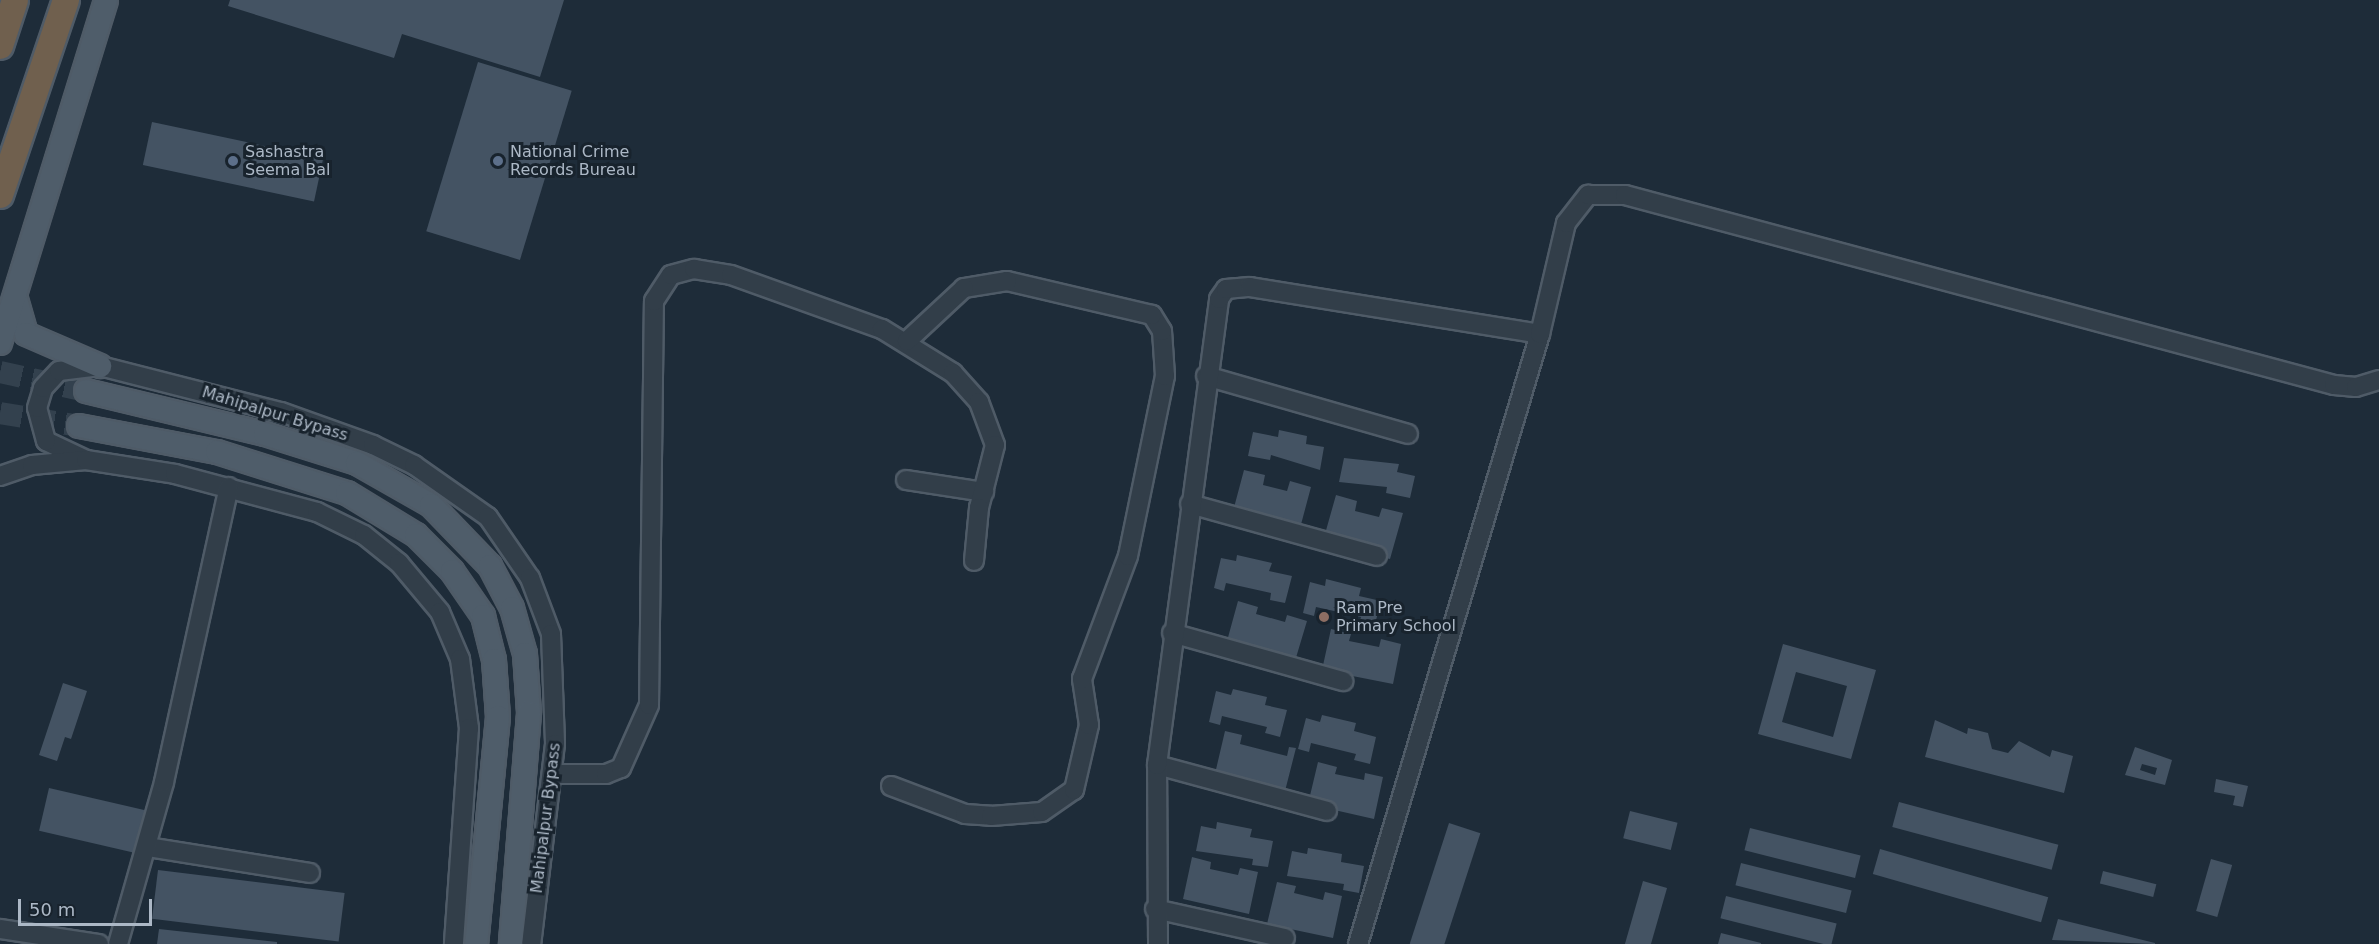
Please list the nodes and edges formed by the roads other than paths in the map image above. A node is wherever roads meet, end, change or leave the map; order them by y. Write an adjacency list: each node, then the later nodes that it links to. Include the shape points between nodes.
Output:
1 (15, 0): 4 (highway)
2 (66, 0): 5 (highway)
3 (106, 0): 6 (main road)
4 (0, 46)
5 (0, 195)
6 (16, 298): 9 (main road); 10 (main road, via 26,334)
7 (1539, 334): 11 (street, via 1236,287 1219,299); 12 (street, via 1570,213 1588,195 1604,193 2334,385 2356,387); 42 (street)
8 (907, 341): 20 (street, via 952,373 986,414 995,445); 27 (street, via 721,273 682,271 661,283 654,301 649,705 621,768 606,774); 28 (street, via 964,288 1007,281 1152,315 1162,331 1165,376 1128,556 1082,679 1089,724 1074,790 1042,812 991,816 965,814)
9 (0, 343)
10 (100, 366): 16 (street, via 59,371 42,388 37,408 46,441); 27 (street, Mahipalpur Bypass, via 351,436 414,465 488,517 543,605 555,696)
11 (1206, 376): 15 (street); 21 (street)
12 (2379, 380)
13 (86, 391): 39 (main road, via 265,434 357,462 431,506 490,566 512,608 525,654 529,713)
14 (79, 426): 38 (main road, via 217,452 337,489 416,535 452,571 483,616 494,660 498,717)
15 (1408, 434)
16 (86, 460): 17 (street, via 32,465); 19 (street)
17 (0, 476)
18 (906, 480): 20 (street)
19 (229, 487): 30 (street); 37 (street, via 317,512 364,535 399,563 453,636 469,728)
20 (984, 492): 23 (street)
21 (1190, 504): 22 (street); 24 (street)
22 (1377, 556)
23 (974, 561)
24 (1172, 633): 25 (street); 26 (street)
25 (1343, 681)
26 (1157, 765): 29 (street); 32 (street)
27 (552, 774): 40 (street, Mahipalpur Bypass)
28 (891, 786)
29 (1327, 811)
30 (148, 847): 31 (street); 36 (street)
31 (310, 873)
32 (1155, 909): 34 (street); 41 (street)
33 (0, 929): 35 (street)
34 (1284, 938)
35 (99, 944)
36 (118, 944)
37 (454, 944)
38 (476, 944)
39 (511, 944)
40 (531, 944)
41 (1158, 944)
42 (1358, 944)

